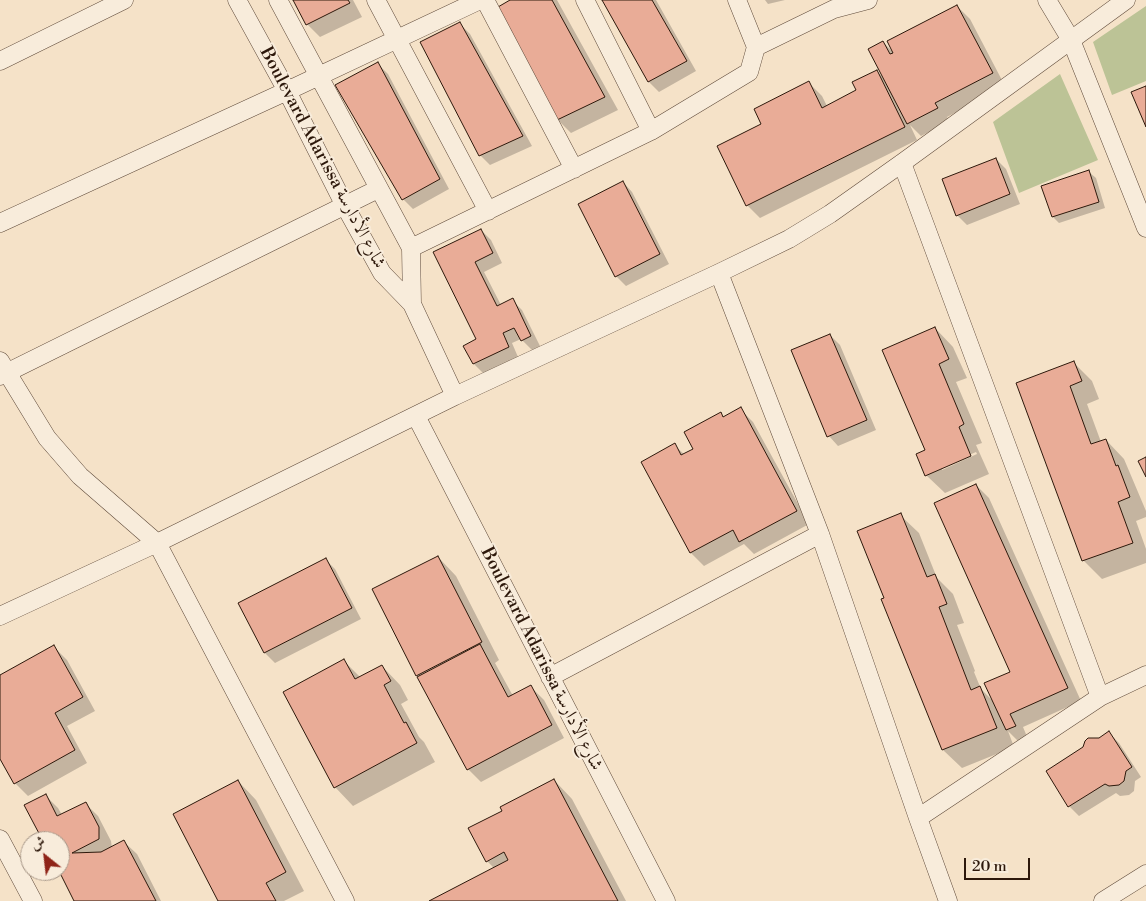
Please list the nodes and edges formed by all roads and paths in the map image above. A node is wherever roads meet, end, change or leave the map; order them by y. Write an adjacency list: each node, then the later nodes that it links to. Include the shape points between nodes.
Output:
1 (124, 0): 16 (street)
2 (237, 0): 18 (street, Boulevard Adarissa شارع الأدارسة)
3 (278, 0): 17 (street, Boulevard Adarissa شارع الأدارسة)
4 (376, 0): 13 (street)
5 (480, 0): 13 (street)
6 (484, 0): 21 (street)
7 (585, 0): 19 (street)
8 (737, 0): 15 (street)
9 (868, 0): 12 (street)
10 (1047, 0): 14 (street)
11 (1126, 0): 14 (street)
12 (833, 5): 15 (street)
13 (397, 39): 17 (street); 24 (street)
14 (1071, 40): 20 (street); 26 (street)
15 (756, 47): 19 (street, via 749,72)
16 (0, 61)
17 (318, 75): 18 (street); 22 (street, Boulevard Adarissa شارع الأدارسة)
18 (287, 91): 23 (street, Boulevard Adarissa شارع الأدارسة); 25 (street)
19 (650, 130): 21 (street)
20 (902, 163): 28 (street, via 830,214); 38 (street)
21 (574, 168): 24 (street)
22 (378, 189): 23 (street); 27 (street, Boulevard Adarissa شارع الأدارسة)
23 (345, 206): 29 (street, Boulevard Adarissa شارع الأدارسة, via 382,273); 30 (street)
24 (488, 211): 27 (street)
25 (0, 223)
26 (1146, 228)
27 (411, 248): 29 (street, Boulevard Adarissa شارع الأدارسة)
28 (719, 273): 31 (street); 33 (street)
29 (412, 304): 31 (street)
30 (2, 370): 34 (street, via 52,444 80,476)
31 (455, 396): 32 (street)
32 (416, 416): 34 (street); 37 (street, Boulevard Adarissa شارع الأدارسة)
33 (820, 534): 37 (street); 39 (street)
34 (157, 543): 35 (street); 44 (street)
35 (0, 616)
36 (1146, 675): 38 (street)
37 (550, 677): 45 (street, Boulevard Adarissa شارع الأدارسة)
38 (1100, 697): 39 (street)
39 (918, 818): 46 (street)
40 (0, 840): 43 (street)
41 (1146, 874): 42 (street)
42 (1124, 895): 47 (street)
43 (32, 901)
44 (344, 901)
45 (666, 901)
46 (948, 901)
47 (1103, 901)

